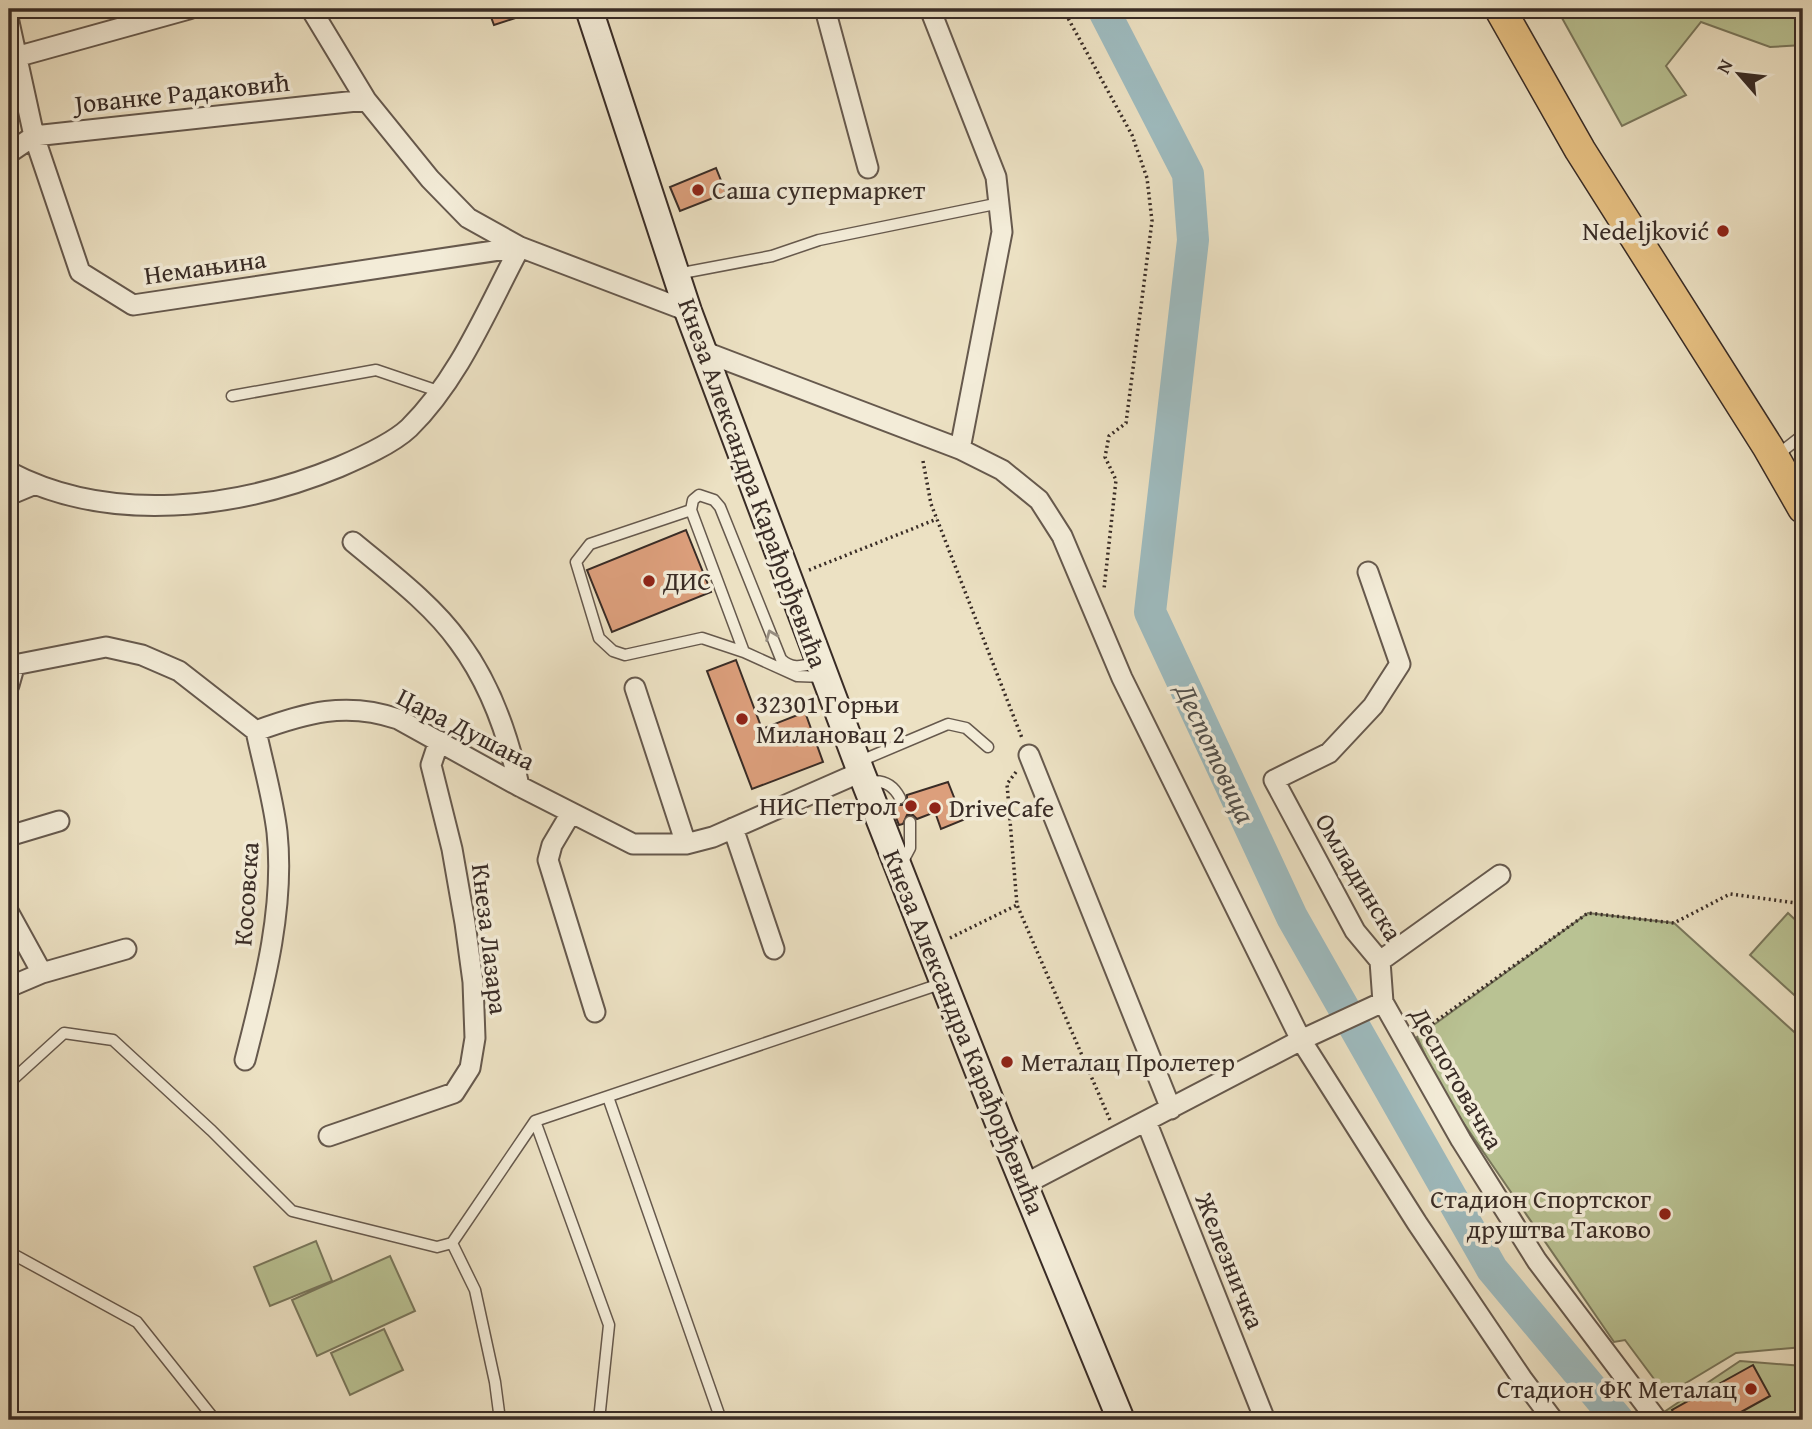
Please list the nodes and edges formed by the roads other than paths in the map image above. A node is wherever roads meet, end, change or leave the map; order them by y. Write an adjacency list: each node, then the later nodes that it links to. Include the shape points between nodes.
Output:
1 (189, 9): 8 (street)
2 (311, 9): 9 (street)
3 (589, 9): 15 (street, Кнеза Александра Карађорђевића)
4 (825, 9): 12 (street)
5 (930, 9): 13 (street, via 996,177)
6 (1500, 9): 22 (main road, via 1580,150)
7 (9, 22): 8 (street, Немањина)
8 (16, 57): 10 (street, Немањина)
9 (366, 100): 10 (street, Јованке Радаковић); 14 (street, via 468,218)
10 (34, 136): 11 (street, Јованке Радаковић); 14 (street, Немањина, via 80,272 134,304)
11 (9, 153)
12 (869, 168)
13 (1001, 203): 15 (lane); 21 (street, via 1002,232)
14 (520, 247): 16 (street); 18 (street)
15 (676, 274): 16 (street, Кнеза Александра Карађорђевића)
16 (688, 311): 17 (street, Кнеза Александра Карађорђевића)
17 (705, 352): 21 (street); 32 (street, Кнеза Александра Карађорђевића)
18 (441, 393): 19 (lane, via 376,370); 24 (street, via 406,430 360,458 304,481 222,501 158,507 89,499)
19 (232, 396)
20 (1803, 435): 22 (lane)
21 (960, 449): 59 (street, via 1002,470 1039,500 1062,536 1128,691)
22 (1774, 457): 26 (main road)
23 (9, 472): 24 (street)
24 (33, 485): 25 (street)
25 (9, 495)
26 (1803, 508)
27 (691, 510): 30 (lane); 30 (lane, via 590,544 581,553 576,562 600,638 625,655 702,638); 32 (lane, one-way to 27, via 788,666 781,660 720,507 715,499 699,495)
28 (352, 542): 40 (street, via 408,587 458,639 495,705)
29 (1368, 572): 53 (street, Омладинска, via 1400,664 1373,706 1329,753 1274,780 1355,930)
30 (744, 652): 32 (lane, via 797,676)
31 (12, 664): 33 (street); 35 (street, via 106,648 142,655 179,671)
32 (823, 670): 39 (street, Кнеза Александра Карађорђевића)
33 (9, 685)
34 (635, 688): 47 (street)
35 (256, 732): 36 (street, Цара Душана, via 296,716 365,709 398,719); 60 (street, Косовска, via 277,831 279,876 268,963)
36 (439, 741): 40 (street, Цара Душана); 66 (street, Кнеза Лазара, via 432,765 466,923 473,982 475,1038 470,1068 454,1093)
37 (988, 747): 39 (lane, via 966,728 948,724)
38 (1029, 755): 63 (street)
39 (861, 772): 41 (lane, via 896,788); 45 (street, Цара Душана); 48 (street, Кнеза Александра Карађорђевића)
40 (519, 786): 42 (street, Цара Душана)
41 (900, 798)
42 (571, 813): 47 (street, Цара Душана, via 633,844); 58 (street, via 548,860)
43 (59, 821): 46 (street)
44 (910, 821): 48 (lane, via 910,848)
45 (733, 828): 47 (street, Цара Душана); 52 (street)
46 (9, 835)
47 (686, 844)
48 (899, 868): 55 (street, Кнеза Александра Карађорђевића)
49 (1500, 875): 53 (street)
50 (9, 913): 54 (street)
51 (126, 949): 54 (street)
52 (774, 949)
53 (1380, 961): 57 (street, Омладинска)
54 (42, 973): 56 (street)
55 (943, 983): 62 (lane); 67 (street, Кнеза Александра Карађорђевића)
56 (9, 987)
57 (1377, 1004): 59 (street); 77 (street, Деспотовачка, via 1406,1042 1537,1261)
58 (594, 1012)
59 (1301, 1040): 63 (street); 76 (street, via 1417,1223)
60 (245, 1060)
61 (9, 1083): 68 (lane, via 64,1033 113,1040 292,1211 437,1247)
62 (608, 1097): 64 (lane); 73 (lane)
63 (1171, 1109): 65 (street)
64 (535, 1121): 68 (lane); 72 (lane, via 609,1325)
65 (1146, 1121): 67 (street); 75 (street, Железничка)
66 (329, 1136)
67 (1025, 1184): 74 (street, Кнеза Александра Карађорђевића)
68 (452, 1243): 71 (lane, via 475,1290)
69 (9, 1252): 70 (lane, via 137,1322)
70 (215, 1420)
71 (500, 1420)
72 (599, 1420)
73 (721, 1420)
74 (1121, 1420)
75 (1265, 1420)
76 (1553, 1420)
77 (1657, 1420)

